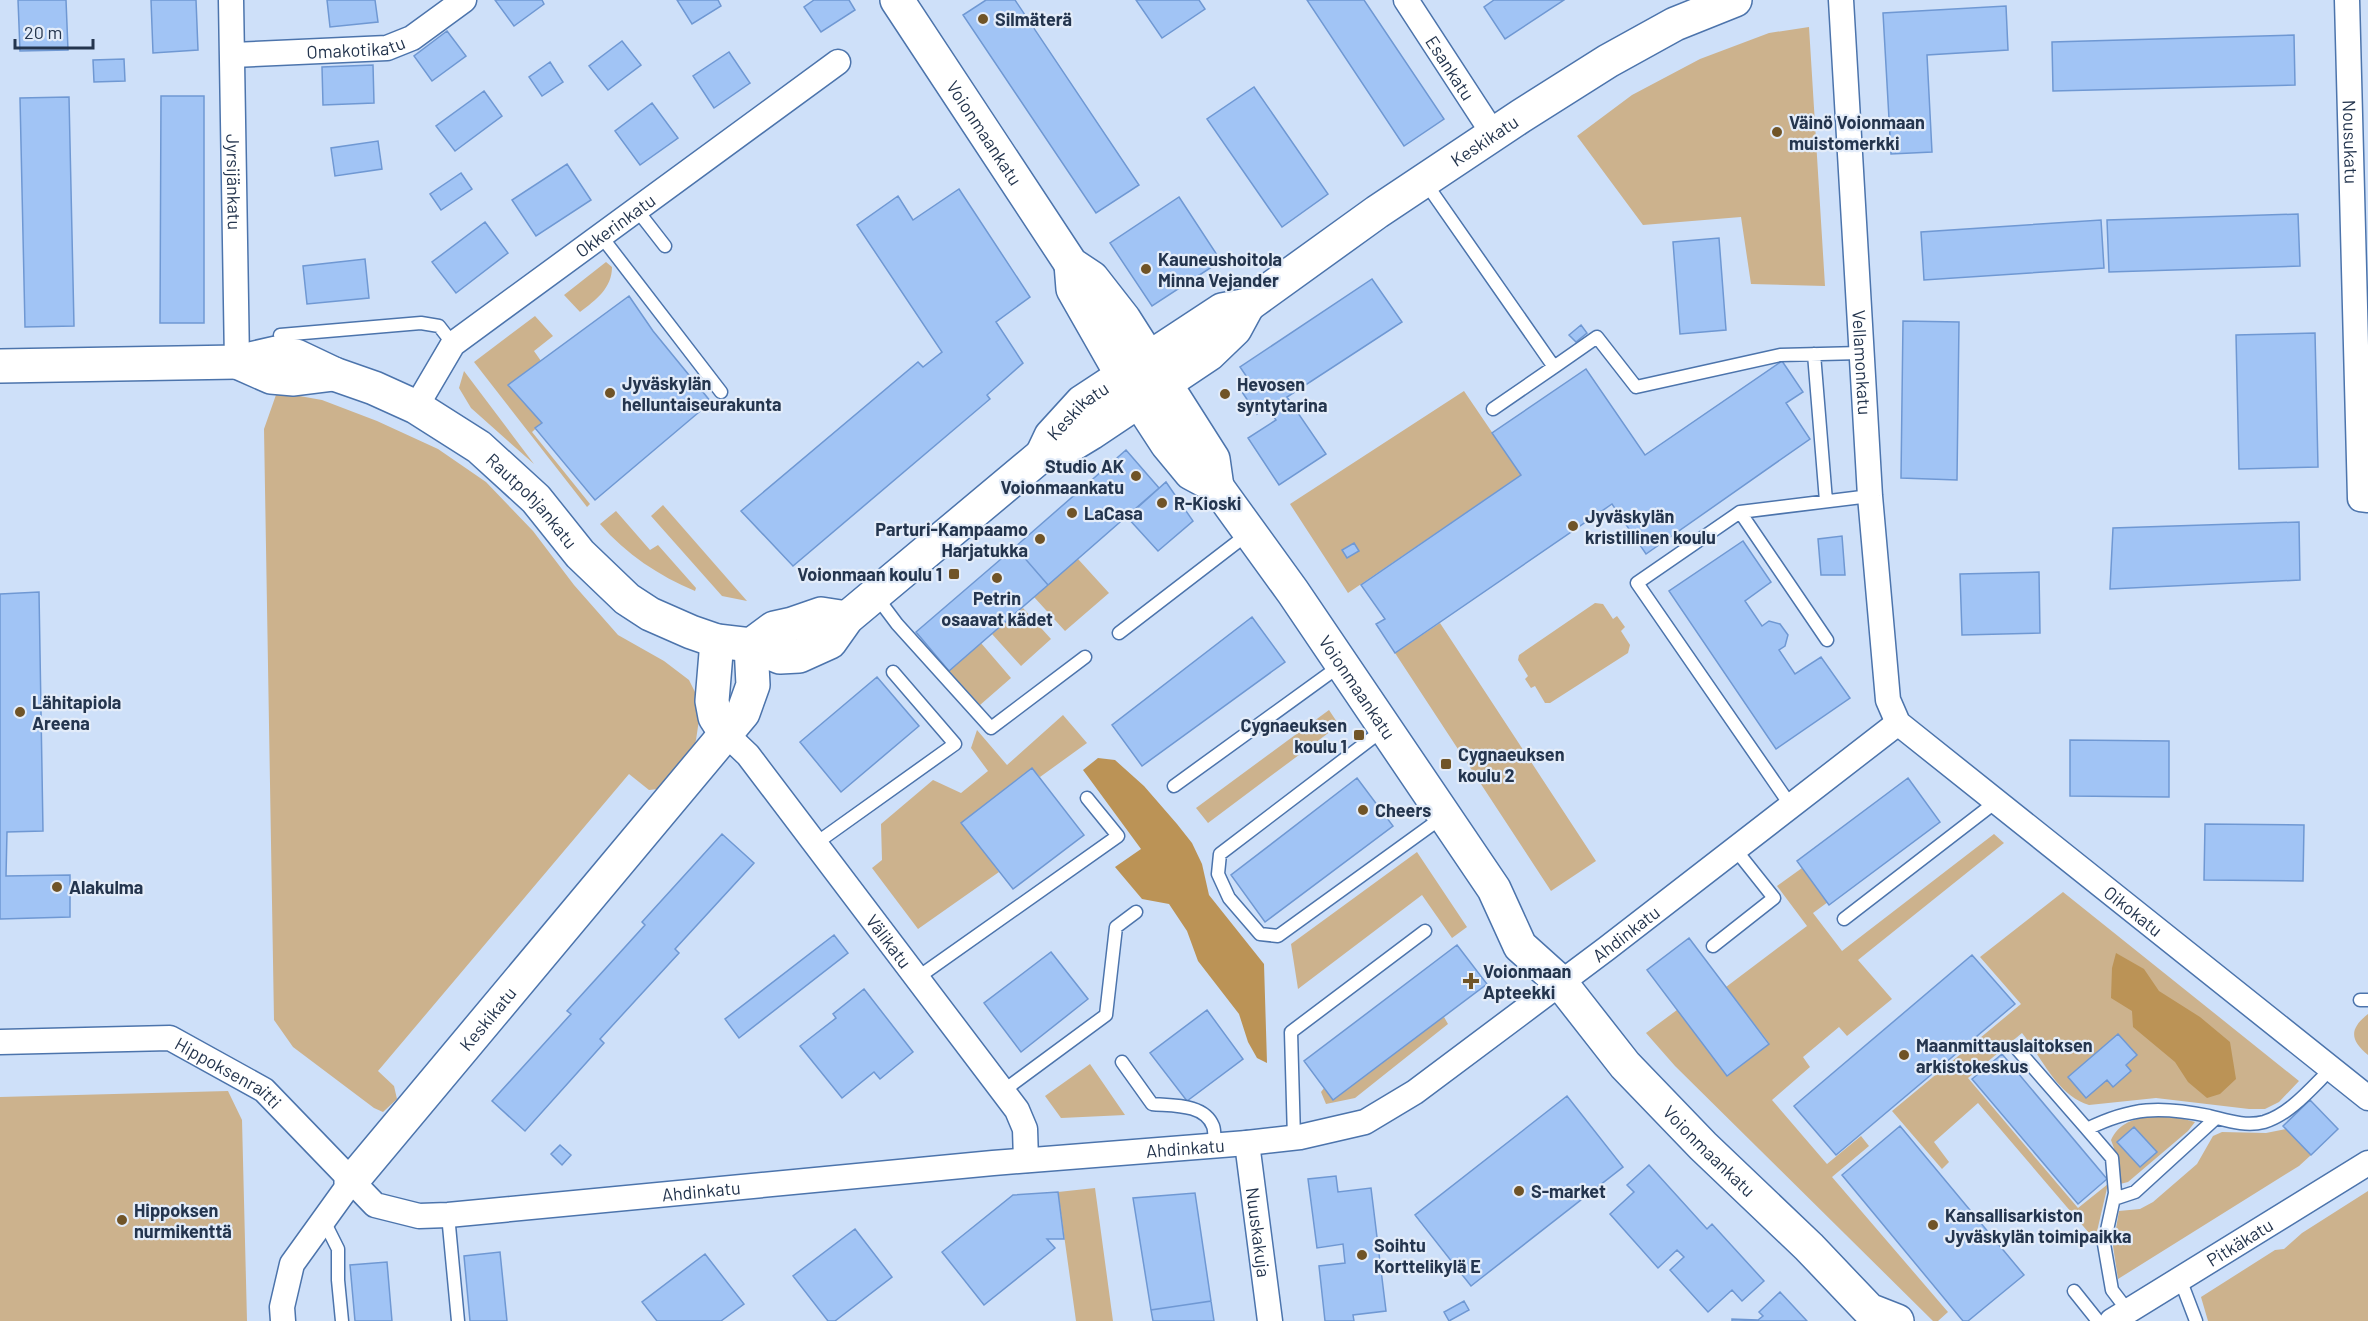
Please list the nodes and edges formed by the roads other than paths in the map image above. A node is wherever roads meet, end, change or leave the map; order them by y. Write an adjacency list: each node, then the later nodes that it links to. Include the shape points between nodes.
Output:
1 (231, 0): 8 (street, Jyrsijänkatu)
2 (464, 0): 8 (street, Omakotikatu, via 412,38 387,48)
3 (1406, 0): 10 (street, Esankatu)
4 (1735, 0): 10 (street, Keskikatu, via 1675,24 1608,61)
5 (1841, 0): 18 (street, Vellamonkatu)
6 (2347, 0): 30 (street, Nousukatu)
7 (903, 2): 23 (street, Voionmaankatu, via 1071,264 1092,278 1124,319)
8 (233, 55): 20 (street, Jyrsijänkatu)
9 (838, 62): 12 (street, Okkerinkatu)
10 (1494, 135): 11 (street, Keskikatu)
11 (1424, 181): 15 (street, Keskikatu); 22 (lane)
12 (637, 210): 13 (street, Okkerinkatu); 14 (lane)
13 (601, 236): 17 (street, Okkerinkatu); 25 (lane)
14 (665, 246)
15 (1248, 305): 23 (street, Keskikatu, via 1222,310); 24 (street, Keskikatu, via 1235,329 1209,354)
16 (280, 335): 17 (lane, via 421,323 439,326)
17 (453, 344): 26 (street, Okkerinkatu)
18 (1861, 353): 19 (lane); 29 (street, Vellamonkatu)
19 (1814, 354): 22 (lane, via 1780,355 1636,387 1597,337); 31 (lane)
20 (237, 362): 21 (street, Rautpohjankatu); 26 (street, Rautpohjankatu, via 271,377 294,379 334,374)
21 (0, 366)
22 (1554, 367): 27 (lane)
23 (1136, 378): 24 (street, Voionmaankatu); 28 (street, Voionmaankatu, via 1167,444 1191,473); 34 (street, Keskikatu, via 1083,402 1051,436 1042,455)
24 (1166, 384): 28 (street, Voionmaankatu, via 1213,459)
25 (721, 392)
26 (416, 407): 37 (street, Rautpohjankatu, via 479,447 536,499 580,555 627,599 650,614)
27 (1493, 409)
28 (1217, 487): 33 (street, Voionmaankatu)
29 (1870, 496): 31 (lane); 42 (street, Vellamonkatu, via 1888,700)
30 (2364, 500)
31 (1826, 501): 32 (lane)
32 (1740, 512): 36 (lane); 48 (lane, via 1637,583)
33 (1250, 532): 35 (lane); 40 (street, Voionmaankatu)
34 (875, 596): 38 (street, Keskikatu, via 847,618 830,642 799,656 780,657); 39 (lane, via 991,728)
35 (1119, 633)
36 (1827, 640)
37 (717, 641): 38 (street, Keskikatu); 44 (street, via 712,701 715,717)
38 (752, 645): 44 (street, Keskikatu, via 753,685 743,713)
39 (1085, 657)
40 (1342, 664): 43 (street, Voionmaankatu); 45 (lane)
41 (893, 672): 50 (lane, via 955,744)
42 (1898, 723): 47 (street, Oikokatu); 48 (street, Ahdinkatu)
43 (1385, 728): 49 (street, Voionmaankatu); 49 (lane, via 1220,854 1218,874 1229,898 1260,934 1278,936)
44 (726, 734): 50 (street, Välikatu, via 748,755); 71 (street, Keskikatu)
45 (1174, 786)
46 (1088, 798): 56 (lane, via 1118,836)
47 (1996, 801): 53 (lane); 61 (street, Oikokatu)
48 (1791, 806): 51 (street, Ahdinkatu)
49 (1444, 816): 57 (street, Voionmaankatu, via 1494,889 1539,932)
50 (815, 844): 56 (street, Välikatu)
51 (1735, 849): 55 (lane, via 1774,898); 57 (street, Ahdinkatu)
52 (1136, 912): 62 (lane, via 1116,927 1106,1015)
53 (1844, 919)
54 (1425, 931): 66 (lane, via 1291,1032)
55 (1713, 946)
56 (917, 978): 62 (street, Välikatu)
57 (1560, 982): 66 (street, Ahdinkatu, via 1389,1110 1365,1122); 78 (street, Voionmaankatu, via 1625,1065)
58 (0, 1042): 71 (street, Hippoksenraitti, via 170,1038 264,1090)
59 (2018, 1050): 65 (lane)
60 (1122, 1062): 68 (lane, via 1152,1104 1192,1108 1203,1113 1213,1125)
61 (2332, 1068): 63 (street, Oikokatu); 64 (lane, via 2284,1113 2263,1122 2238,1124)
62 (1003, 1091): 69 (street, Välikatu, via 1017,1110 1024,1129)
63 (2368, 1098)
64 (2216, 1118): 65 (lane, via 2144,1109 2114,1116); 72 (lane, via 2135,1192)
65 (2088, 1129): 72 (lane, via 2112,1158)
66 (1294, 1138): 67 (street, Ahdinkatu)
67 (1247, 1143): 68 (street, Ahdinkatu); 82 (street, Nuuskakuja)
68 (1215, 1145): 69 (street, Ahdinkatu)
69 (1026, 1160): 73 (street, Ahdinkatu)
70 (2368, 1163): 75 (street, Pitkäkatu)
71 (351, 1182): 73 (street, Ahdinkatu, via 375,1205 418,1216); 74 (street, Keskikatu)
72 (2114, 1199): 77 (lane, via 2104,1244)
73 (448, 1215): 81 (lane)
74 (324, 1221): 79 (street, Keskikatu, via 292,1264 282,1307); 80 (lane, via 338,1249)
75 (2180, 1279): 77 (street, Pitkäkatu); 84 (lane)
76 (2074, 1291): 83 (lane)
77 (2120, 1316)
78 (1880, 1317)
79 (283, 1321)
80 (342, 1321)
81 (458, 1321)
82 (1270, 1321)
83 (2098, 1321)
84 (2196, 1321)

